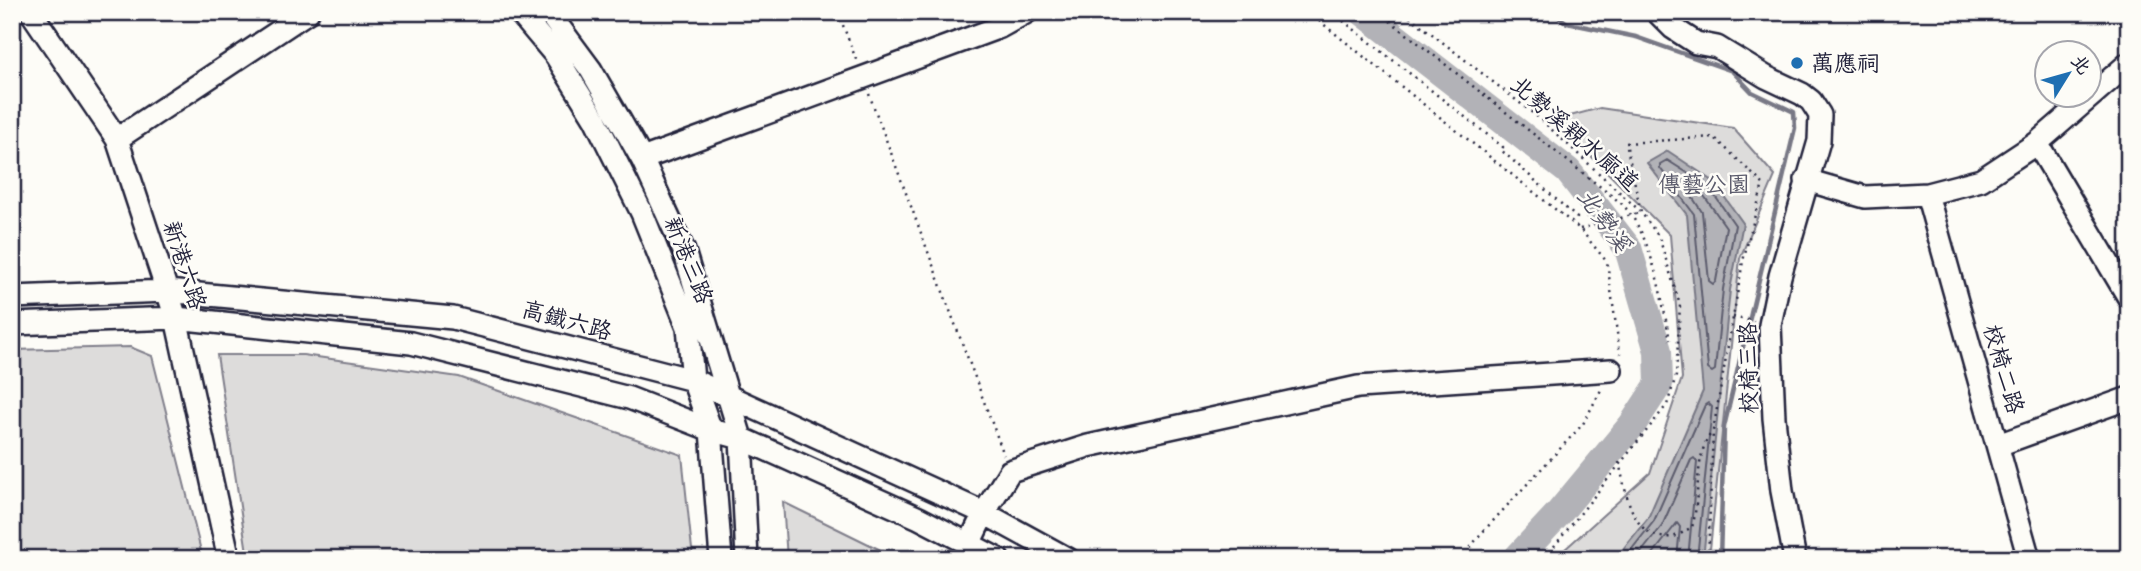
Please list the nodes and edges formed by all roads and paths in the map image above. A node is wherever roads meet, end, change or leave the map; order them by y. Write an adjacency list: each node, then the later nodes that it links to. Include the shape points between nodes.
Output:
1 (31, 12): 14 (street, 新港六路)
2 (308, 12): 14 (street)
3 (519, 12): 29 (street, 新港三路, via 556,56 595,119 642,213 688,327)
4 (548, 12): 16 (street, 新港三路, via 591,70)
5 (838, 12): 13 (path)
6 (1027, 12): 13 (street, via 1000,27)
7 (1308, 12): 20 (path)
8 (1332, 12): 20 (path, via 1503,147 1577,218)
9 (1379, 12): 27 (path, via 1634,216 1655,269)
10 (1404, 12): 19 (path, 北勢溪親水廊道, via 1539,118)
11 (1657, 12): 17 (street, 校椅三路, via 1696,43 1717,47 1811,101 1820,115 1819,141)
12 (2129, 63): 15 (street)
13 (863, 79): 16 (street); 37 (path)
14 (117, 139): 22 (street, 新港六路)
15 (2037, 143): 18 (street, via 1981,180); 24 (street)
16 (642, 159): 30 (street, 新港三路, via 684,251)
17 (1806, 180): 18 (street, via 1865,197); 48 (street, 校椅三路, via 1770,325 1774,418)
18 (1927, 194): 35 (street, 校椅二路)
19 (1641, 212): 21 (path, bridge); 33 (path, via 1626,143 1714,137 1763,184 1743,261); 36 (path, 北勢溪親水廊道, via 1659,237 1680,305 1676,376 1667,405)
20 (1573, 222): 21 (path)
21 (1580, 229): 28 (path, via 1607,262 1621,353)
22 (167, 291): 23 (street, 高鐵六路); 25 (street, 新港六路); 29 (street, 高鐵六路, via 453,318)
23 (12, 297)
24 (2129, 298)
25 (176, 317): 26 (street); 32 (street, via 411,343 629,398); 40 (street, 新港六路)
26 (12, 324)
27 (1670, 340)
28 (1611, 370): 37 (street, via 1358,387 1088,446); 45 (path, via 1583,424)
29 (693, 380): 30 (street, 高鐵六路); 32 (street, 新港三路)
30 (727, 396): 34 (street, 新港三路); 38 (street, 高鐵六路)
31 (2129, 398): 35 (street)
32 (711, 430): 34 (street); 41 (street, 新港三路)
33 (1713, 432): 36 (path, via 1699,473 1692,527 1673,537 1653,535 1638,523); 47 (path)
34 (741, 438): 39 (street); 42 (street, 新港三路)
35 (1998, 445): 49 (street, 校椅二路)
36 (1619, 462): 46 (path, 北勢溪親水廊道)
37 (1010, 471): 38 (street)
38 (984, 513): 39 (street); 44 (street, 高鐵六路)
39 (969, 544): 43 (street)
40 (229, 559)
41 (721, 559)
42 (747, 559)
43 (998, 559)
44 (1068, 559)
45 (1462, 559)
46 (1544, 559)
47 (1708, 559)
48 (1795, 559)
49 (2029, 559)

